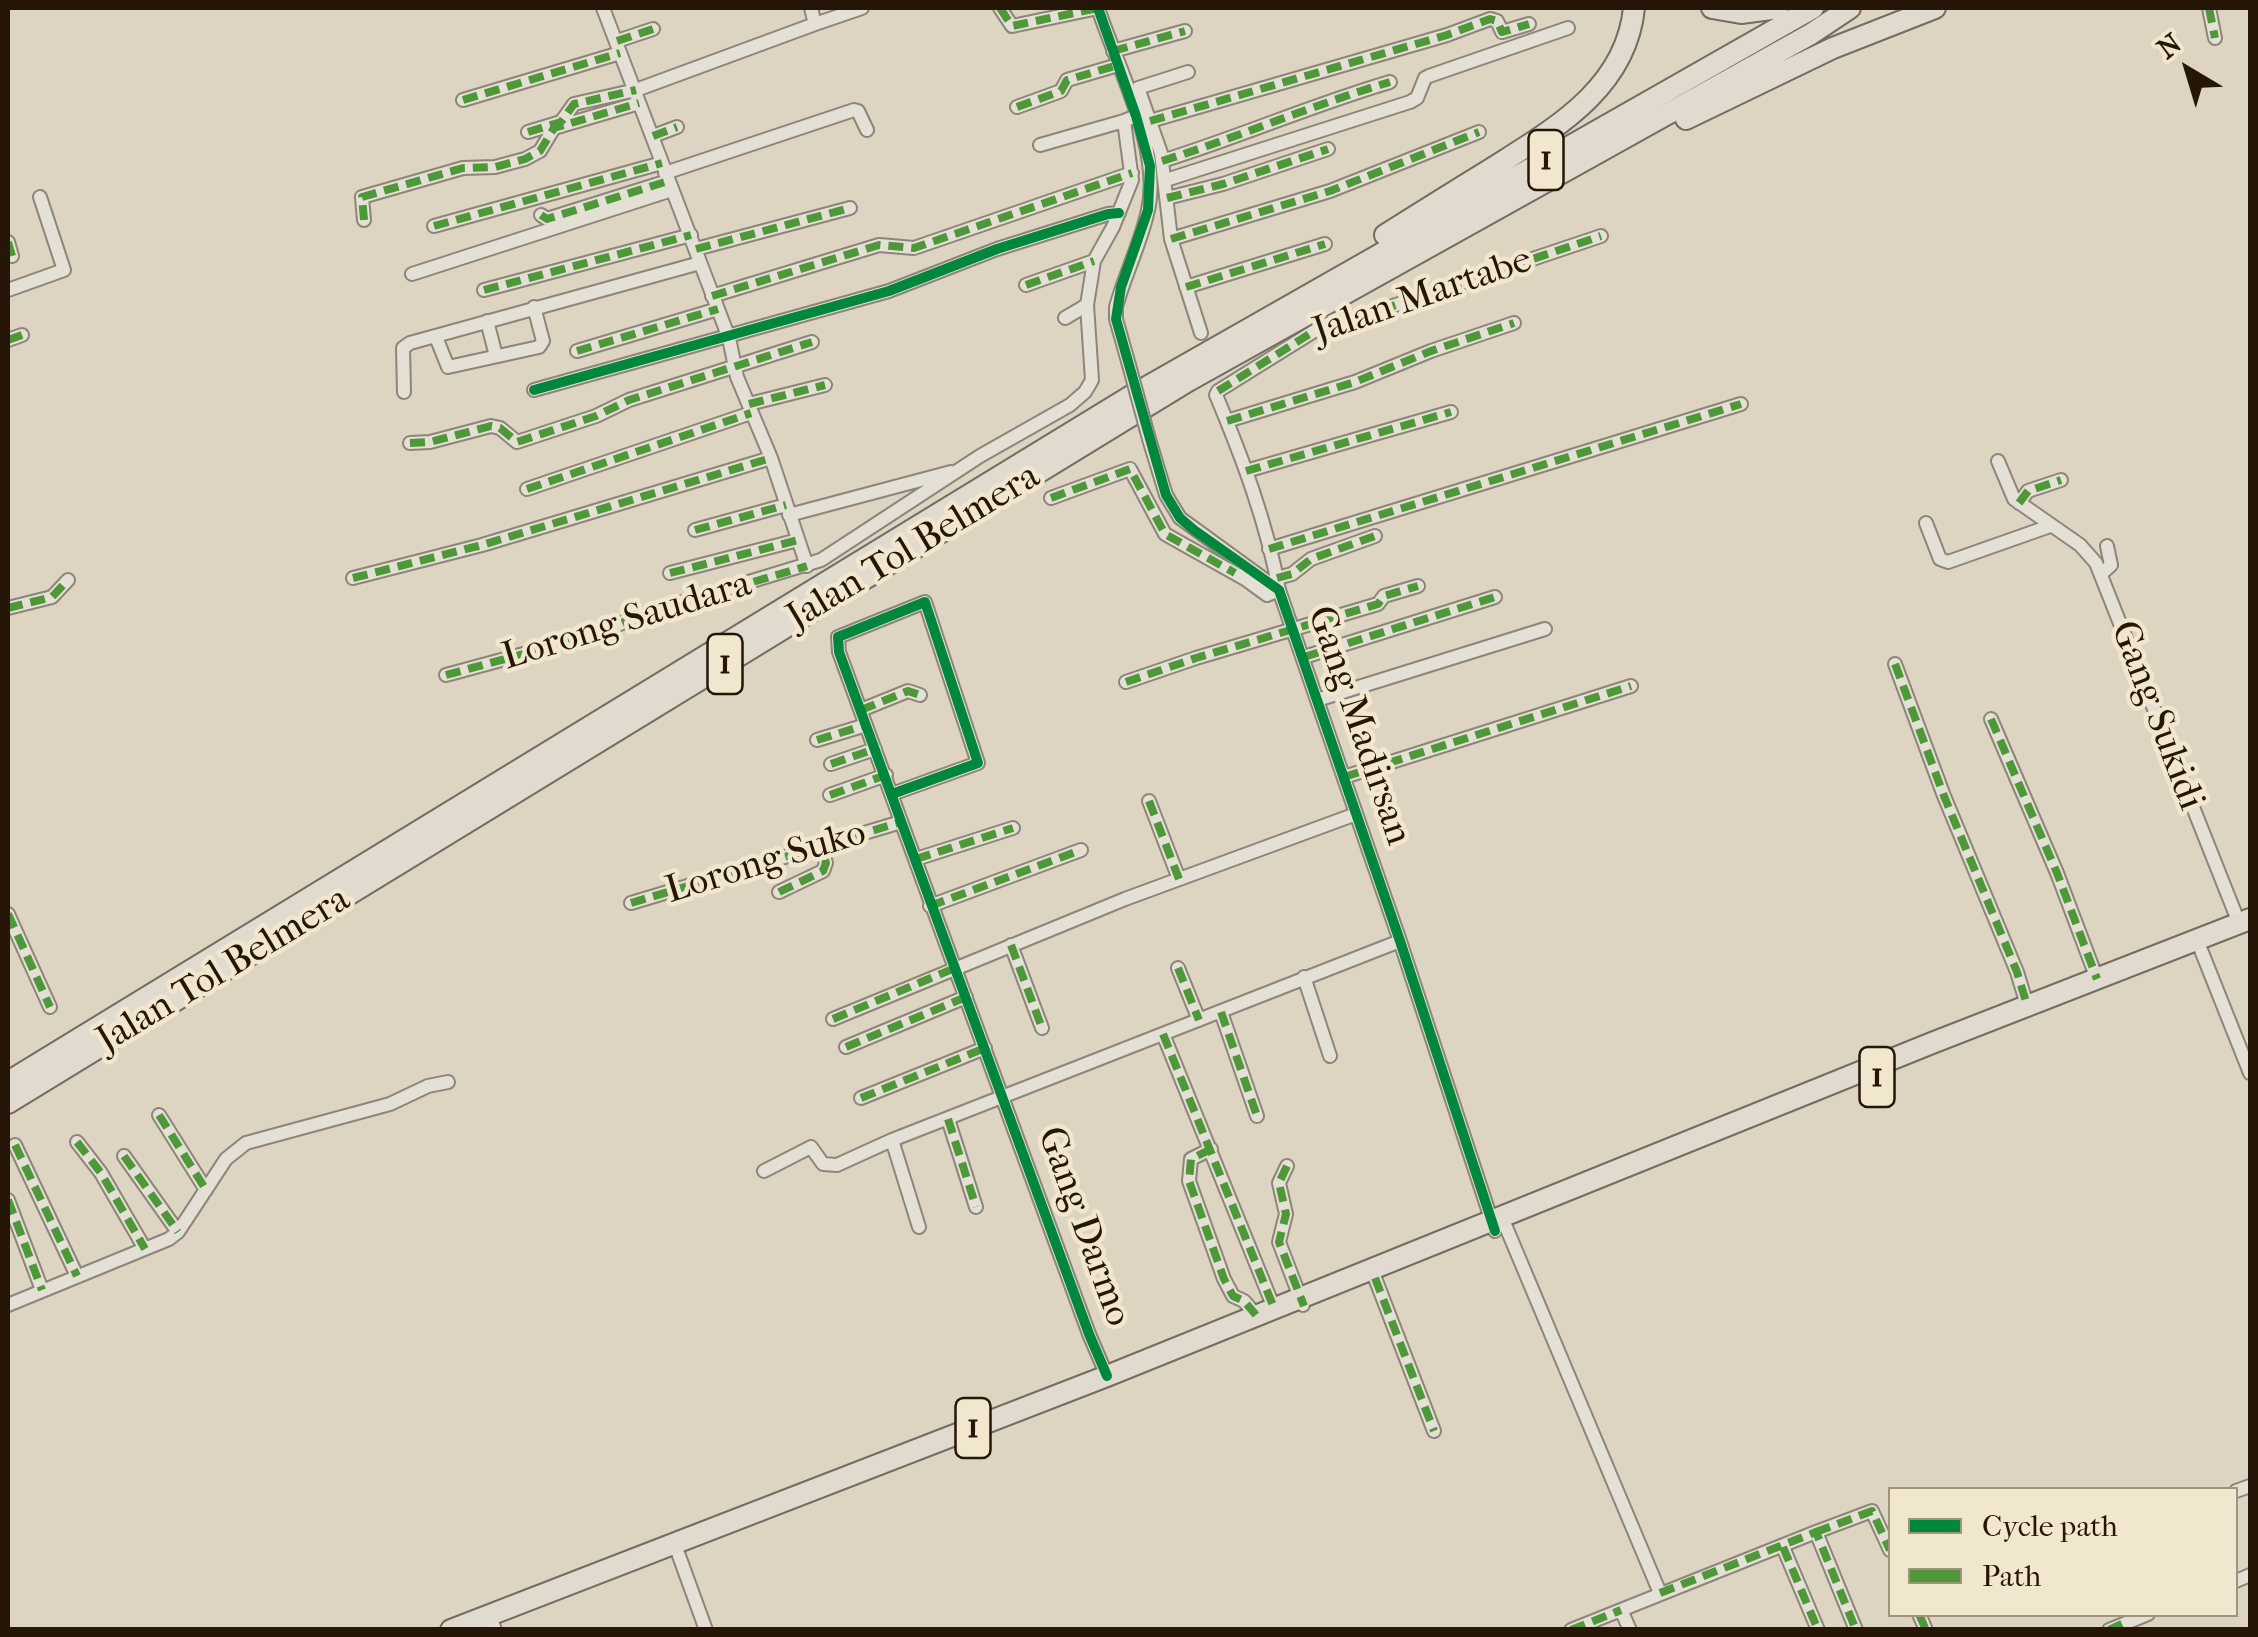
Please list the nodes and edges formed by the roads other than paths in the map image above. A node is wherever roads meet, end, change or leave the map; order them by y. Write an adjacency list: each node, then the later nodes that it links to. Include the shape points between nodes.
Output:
1 (603, 8): 19 (street)
2 (812, 8): 13 (street)
3 (862, 8): 13 (street)
4 (1000, 8): 5 (street, via 1012,26)
5 (1098, 8): 20 (street, Gang Madirsan)
6 (1634, 8): 63 (highway, via 1621,57 1580,108)
7 (1712, 8): 8 (highway, via 1741,14)
8 (1778, 8)
9 (1813, 8): 63 (highway, 1)
10 (1850, 8): 36 (highway, 1)
11 (1935, 8): 36 (highway)
12 (2208, 8): 18 (street)
13 (815, 24): 24 (street)
14 (1529, 24): 27 (street, via 1502,32 1490,19)
15 (1568, 28): 39 (street, via 1429,76 1410,102)
16 (652, 29): 19 (street)
17 (1185, 31): 20 (street)
18 (2215, 38)
19 (618, 47): 24 (street); 25 (street)
20 (1115, 58): 23 (street, Gang Madirsan); 26 (street, via 1067,80 1061,91)
21 (1188, 72): 23 (street)
22 (1390, 82): 35 (street)
23 (1133, 90): 27 (street, Gang Madirsan)
24 (638, 96): 30 (street, via 574,104 560,122); 32 (street); 45 (street, via 554,128 525,159 464,168 362,198)
25 (464, 100)
26 (1017, 107)
27 (1136, 120): 33 (street); 35 (street); 37 (street); 105 (street, Gang Madirsan, bridge, via 1151,184 1116,319 1166,496 1180,518)
28 (678, 128): 32 (street)
29 (867, 130): 38 (street, via 854,110)
30 (528, 132)
31 (1479, 132): 48 (street, via 1330,192)
32 (653, 136): 38 (street)
33 (1040, 145)
34 (1328, 149): 41 (street)
35 (1162, 160): 39 (street)
36 (1576, 166): 164 (highway, Jalan Tol Belmera / 1, via 1176,388)
37 (1132, 173): 43 (street); 60 (street, via 914,248 880,245)
38 (667, 177): 44 (street, via 547,218); 46 (street); 50 (street); 55 (street)
39 (1166, 180): 41 (street)
40 (40, 197): 58 (street, via 64,270)
41 (1168, 198): 48 (street)
42 (850, 208): 50 (street)
43 (1120, 213): 53 (street); 70 (street)
44 (542, 214)
45 (364, 220)
46 (434, 226)
47 (1602, 236): 82 (street, Jalan Martabe, via 1324,325 1218,391)
48 (1171, 239): 57 (street)
49 (8, 242): 52 (street)
50 (693, 242): 54 (street); 59 (street)
51 (1326, 244): 57 (street)
52 (12, 256)
53 (1094, 261): 56 (street); 61 (street)
54 (700, 263): 60 (street); 62 (street)
55 (412, 274)
56 (1026, 285)
57 (1186, 286): 67 (street)
58 (8, 290)
59 (484, 290)
60 (715, 302): 70 (street); 73 (street)
61 (1086, 306): 64 (street); 86 (street, via 1092,380 1086,392)
62 (534, 307): 65 (street); 74 (street, via 542,344)
63 (1277, 311): 160 (highway, Jalan Tol Belmera / 1)
64 (1065, 318)
65 (486, 321): 69 (street); 74 (street)
66 (1514, 323): 82 (street)
67 (1201, 333)
68 (22, 334): 71 (street)
69 (436, 336): 74 (street, via 448,367); 78 (street, via 403,348)
70 (729, 338): 75 (street); 77 (street)
71 (8, 340)
72 (812, 342): 75 (street)
73 (577, 351)
74 (496, 356)
75 (735, 366): 80 (street); 83 (street, via 517,442 491,426)
76 (825, 384): 80 (street)
77 (534, 390)
78 (404, 392)
79 (1741, 404): 99 (street)
80 (750, 409): 84 (street); 89 (street)
81 (1452, 412): 87 (street)
82 (1226, 421): 87 (street)
83 (410, 443)
84 (771, 458): 92 (street); 103 (street)
85 (1998, 461): 91 (street)
86 (958, 470): 92 (street); 100 (street, Lorong Saudara)
87 (1246, 472): 99 (street)
88 (2061, 480): 91 (street, via 2028,490)
89 (527, 488)
90 (1051, 498): 105 (street, via 1130,468 1165,534 1267,595)
91 (2019, 503): 94 (street, Gang Sukidi)
92 (788, 510): 95 (street); 97 (street)
93 (1926, 523): 94 (street, via 1940,559 1948,562)
94 (2050, 526): 102 (street, Gang Sukidi, via 2091,554)
95 (695, 530)
96 (1375, 536): 105 (street, via 1311,559)
97 (798, 540): 100 (street); 101 (street)
98 (2107, 546): 102 (street, via 2111,566)
99 (1270, 548): 105 (street)
100 (807, 566): 113 (street, Lorong Saudara)
101 (670, 573)
102 (2101, 574): 140 (street, Gang Sukidi)
103 (353, 578)
104 (68, 580): 108 (street, via 52,596)
105 (1278, 584): 109 (street, Gang Madirsan)
106 (1418, 586): 109 (street)
107 (1495, 597): 111 (street)
108 (8, 608)
109 (1294, 629): 111 (street, Gang Madirsan); 114 (street)
110 (1546, 629): 117 (street)
111 (1304, 658): 117 (street, Gang Madirsan)
112 (1895, 664): 149 (street)
113 (446, 675)
114 (1126, 682)
115 (1630, 686): 125 (street)
116 (920, 695): 118 (street, via 908,691)
117 (1317, 700): 125 (street, Gang Madirsan)
118 (861, 710): 120 (street, Gang Darmo); 127 (street, Gang Darmo, via 838,637 924,602 978,763)
119 (1991, 719): 147 (street)
120 (866, 726): 121 (street); 122 (street, Gang Darmo)
121 (817, 740)
122 (875, 749): 123 (street); 124 (street, Gang Darmo)
123 (831, 764)
124 (886, 775): 126 (street); 127 (street, Gang Darmo)
125 (1344, 777): 129 (street, Gang Madirsan)
126 (830, 794)
127 (892, 794): 130 (street, Gang Darmo)
128 (1149, 801): 135 (street)
129 (1356, 814): 135 (street); 141 (street, Gang Madirsan)
130 (901, 822): 132 (street, Lorong Suko); 134 (street, Gang Darmo)
131 (1013, 828): 134 (street)
132 (821, 848): 136 (street, via 823,871); 137 (street, Lorong Suko)
133 (1081, 850): 138 (street)
134 (916, 858): 138 (street, Gang Darmo)
135 (1180, 880): 142 (street)
136 (779, 892)
137 (631, 904)
138 (930, 906): 144 (street, Gang Darmo)
139 (8, 914): 150 (street)
140 (2247, 925): 143 (highway, 1); 147 (highway, 1)
141 (1400, 941): 146 (street); 179 (street, Gang Madirsan)
142 (1011, 945): 144 (street); 154 (street)
143 (2201, 950): 159 (street); 179 (highway, 1)
144 (955, 968): 148 (street, Gang Darmo); 152 (street)
145 (1178, 968): 153 (street)
146 (1304, 978): 151 (street); 158 (street)
147 (2097, 979): 149 (highway, 1)
148 (966, 997): 156 (street); 157 (street, Gang Darmo)
149 (2028, 1005): 179 (highway, 1)
150 (50, 1007)
151 (1221, 1012): 153 (street); 166 (street)
152 (832, 1019)
153 (1200, 1020): 155 (street)
154 (1042, 1028)
155 (1164, 1034): 163 (street); 171 (street)
156 (846, 1047)
157 (985, 1048): 162 (street); 163 (street, Gang Darmo)
158 (1330, 1056)
159 (2250, 1074)
160 (8, 1082)
161 (448, 1082): 175 (street, via 246,1143)
162 (861, 1098)
163 (1004, 1098): 167 (street); 188 (street, Gang Darmo)
164 (8, 1103)
165 (158, 1116): 175 (street)
166 (1258, 1116)
167 (948, 1118): 168 (street); 177 (street)
168 (892, 1140): 174 (street, via 826,1167 812,1147); 178 (street)
169 (77, 1142): 181 (street)
170 (15, 1145): 182 (street)
171 (1211, 1149): 187 (street); 187 (street, via 1190,1159 1189,1181 1229,1290)
172 (124, 1156): 180 (street)
173 (1287, 1166): 185 (street, via 1278,1183 1286,1214 1279,1242)
174 (764, 1172)
175 (206, 1190): 180 (street)
176 (8, 1200): 184 (street)
177 (976, 1207)
178 (919, 1227)
179 (1498, 1227): 183 (highway, 1); 185 (highway, 1); 194 (street, Gang Madirsan)
180 (178, 1232): 181 (street)
181 (144, 1250): 182 (street)
182 (77, 1276): 184 (street)
183 (1375, 1278): 185 (highway, 1); 189 (street)
184 (42, 1290): 186 (street)
185 (1302, 1301): 187 (highway, 1); 193 (highway, 1, via 1077,1400)
186 (8, 1305)
187 (1265, 1311): 188 (highway, 1)
188 (1108, 1376): 200 (highway, 1)
189 (1434, 1431)
190 (1816, 1532): 191 (street, via 1872,1512); 192 (street); 204 (street)
191 (1888, 1546)
192 (1782, 1547): 194 (street); 203 (street)
193 (678, 1553): 197 (highway, 1); 201 (street)
194 (1660, 1593): 195 (street)
195 (1622, 1610): 199 (street); 202 (street)
196 (2142, 1617): 198 (street)
197 (490, 1628)
198 (2118, 1628)
199 (1574, 1629)
200 (451, 1630)
201 (706, 1630)
202 (1630, 1630)
203 (1818, 1630)
204 (1856, 1630)

